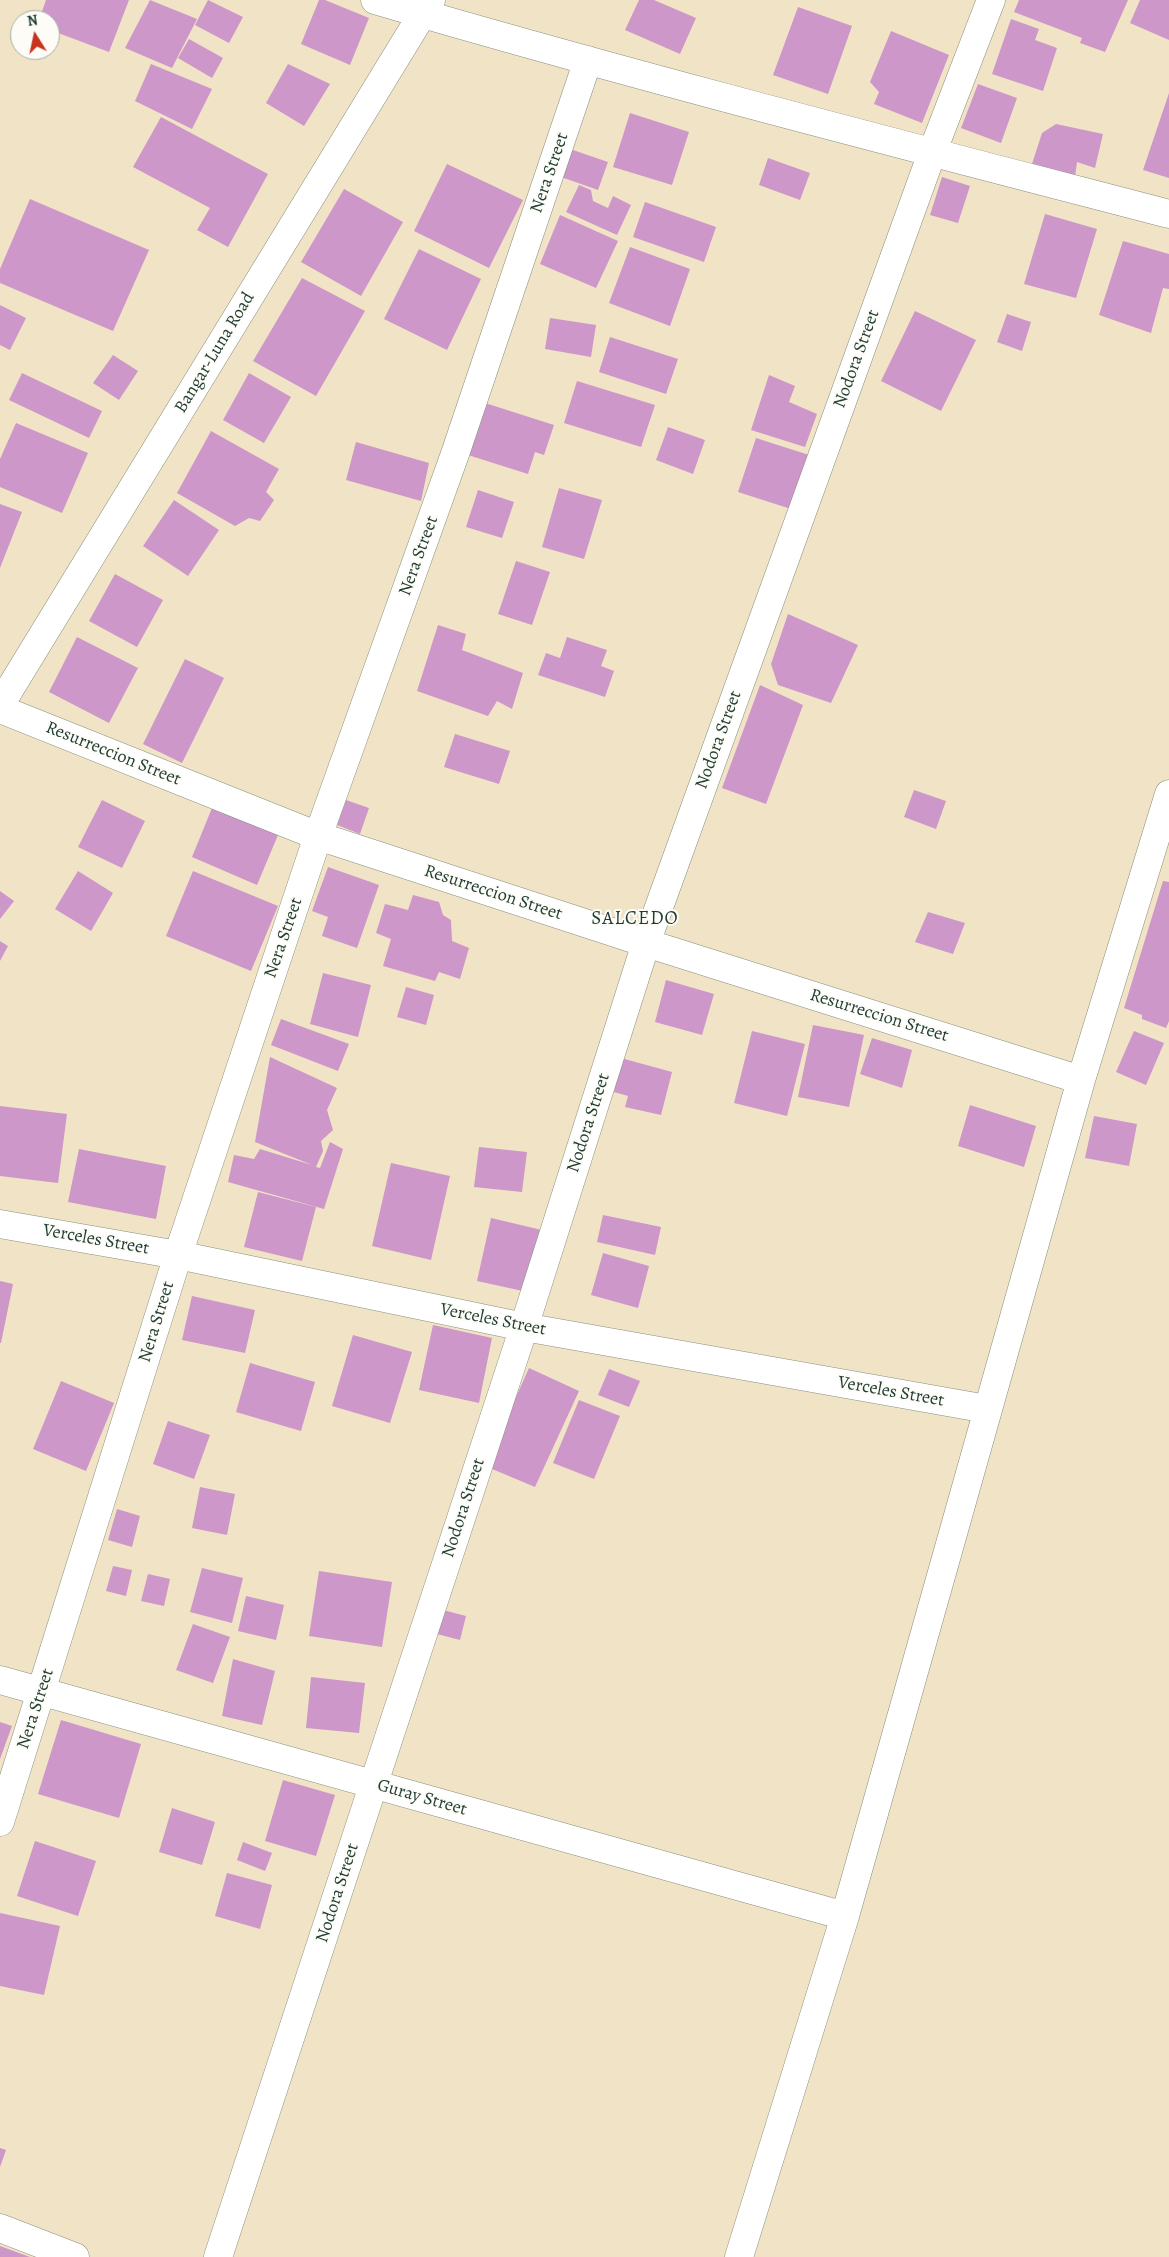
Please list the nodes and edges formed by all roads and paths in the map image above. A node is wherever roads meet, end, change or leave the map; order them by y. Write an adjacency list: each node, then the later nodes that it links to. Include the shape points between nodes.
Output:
1 (375, 0): 3 (street)
2 (991, 0): 5 (street, Nodora Street)
3 (427, 7): 4 (street); 7 (street, Bangar-Luna Road)
4 (588, 60): 5 (street); 9 (street, Nera Street, via 455,454)
5 (932, 153): 6 (street); 10 (street, Nodora Street)
6 (1169, 214)
7 (0, 707): 9 (street, Resurreccion Street)
8 (1169, 794): 11 (street)
9 (318, 836): 10 (street, Resurreccion Street); 13 (street, Nera Street)
10 (646, 943): 11 (street, Resurreccion Street); 14 (street, Nodora Street)
11 (1081, 1080): 15 (street)
12 (0, 1224): 13 (street, Verceles Street)
13 (178, 1255): 14 (street, Verceles Street); 17 (street, Nera Street)
14 (524, 1327): 15 (street, Verceles Street); 18 (street, Nodora Street)
15 (987, 1409): 20 (street)
16 (0, 1680): 17 (street, Guray Street)
17 (42, 1691): 18 (street, Guray Street); 19 (street, Nera Street)
18 (373, 1784): 20 (street, Guray Street); 23 (street, Nodora Street)
19 (0, 1822)
20 (845, 1916): 24 (street)
21 (0, 2228): 22 (street)
22 (75, 2257)
23 (218, 2257)
24 (739, 2257)

